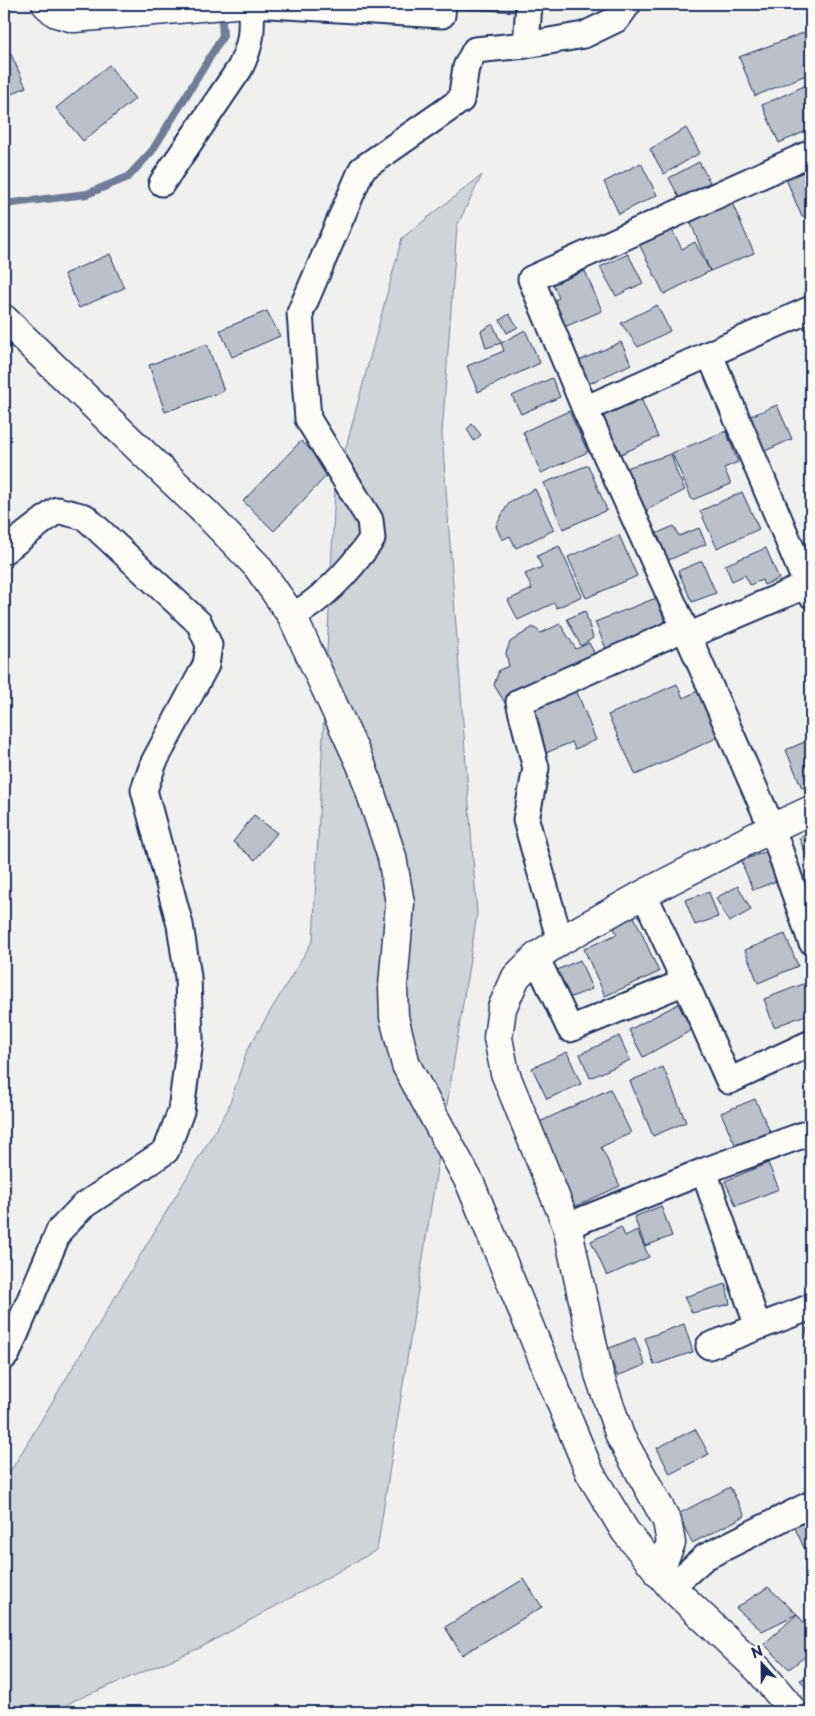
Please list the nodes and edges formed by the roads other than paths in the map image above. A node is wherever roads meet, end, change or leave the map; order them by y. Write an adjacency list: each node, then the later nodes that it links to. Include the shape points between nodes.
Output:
1 (46, 4): 2 (street, via 56,13 74,18)
2 (247, 4): 3 (street, via 442,15); 8 (street, via 252,28 249,50)
3 (443, 4)
4 (529, 4): 6 (street)
5 (628, 4): 6 (street, via 617,19 584,34)
6 (526, 45): 15 (street, via 475,50 466,67 461,100 362,169 300,313 308,419 370,520 372,539 355,563 308,608)
7 (811, 153): 12 (street, via 531,278)
8 (162, 183)
9 (811, 309): 11 (street)
10 (4, 319): 15 (street, via 206,513 257,566)
11 (710, 355): 12 (street); 14 (street)
12 (585, 409): 16 (street)
13 (4, 551): 31 (street, via 57,510 85,517 200,623 208,646 206,665 154,762 144,790 180,925 188,977 190,1041 181,1111 166,1151 83,1206 59,1231)
14 (809, 590): 16 (street)
15 (292, 616): 33 (street, via 362,767 392,857 400,903 393,986 394,1017 406,1065 470,1183 590,1473 625,1531)
16 (687, 632): 18 (street); 20 (street, via 519,702 536,768 526,820)
17 (811, 810): 18 (street)
18 (772, 828): 19 (street); 21 (street)
19 (644, 894): 20 (street); 23 (street)
20 (560, 941): 22 (street)
21 (811, 941)
22 (536, 957): 23 (street, via 570,1028); 27 (street, via 516,977 502,1008 498,1038 505,1073)
23 (686, 982): 24 (street, via 729,1081)
24 (811, 1042)
25 (811, 1132): 26 (street)
26 (704, 1171): 27 (street); 29 (street)
27 (567, 1226): 33 (street, via 602,1383 620,1436 667,1520 671,1543)
28 (811, 1307): 29 (street)
29 (758, 1327): 30 (street)
30 (709, 1346)
31 (4, 1357)
32 (811, 1504): 33 (street)
33 (665, 1580): 34 (street, via 759,1670)
34 (793, 1712)

